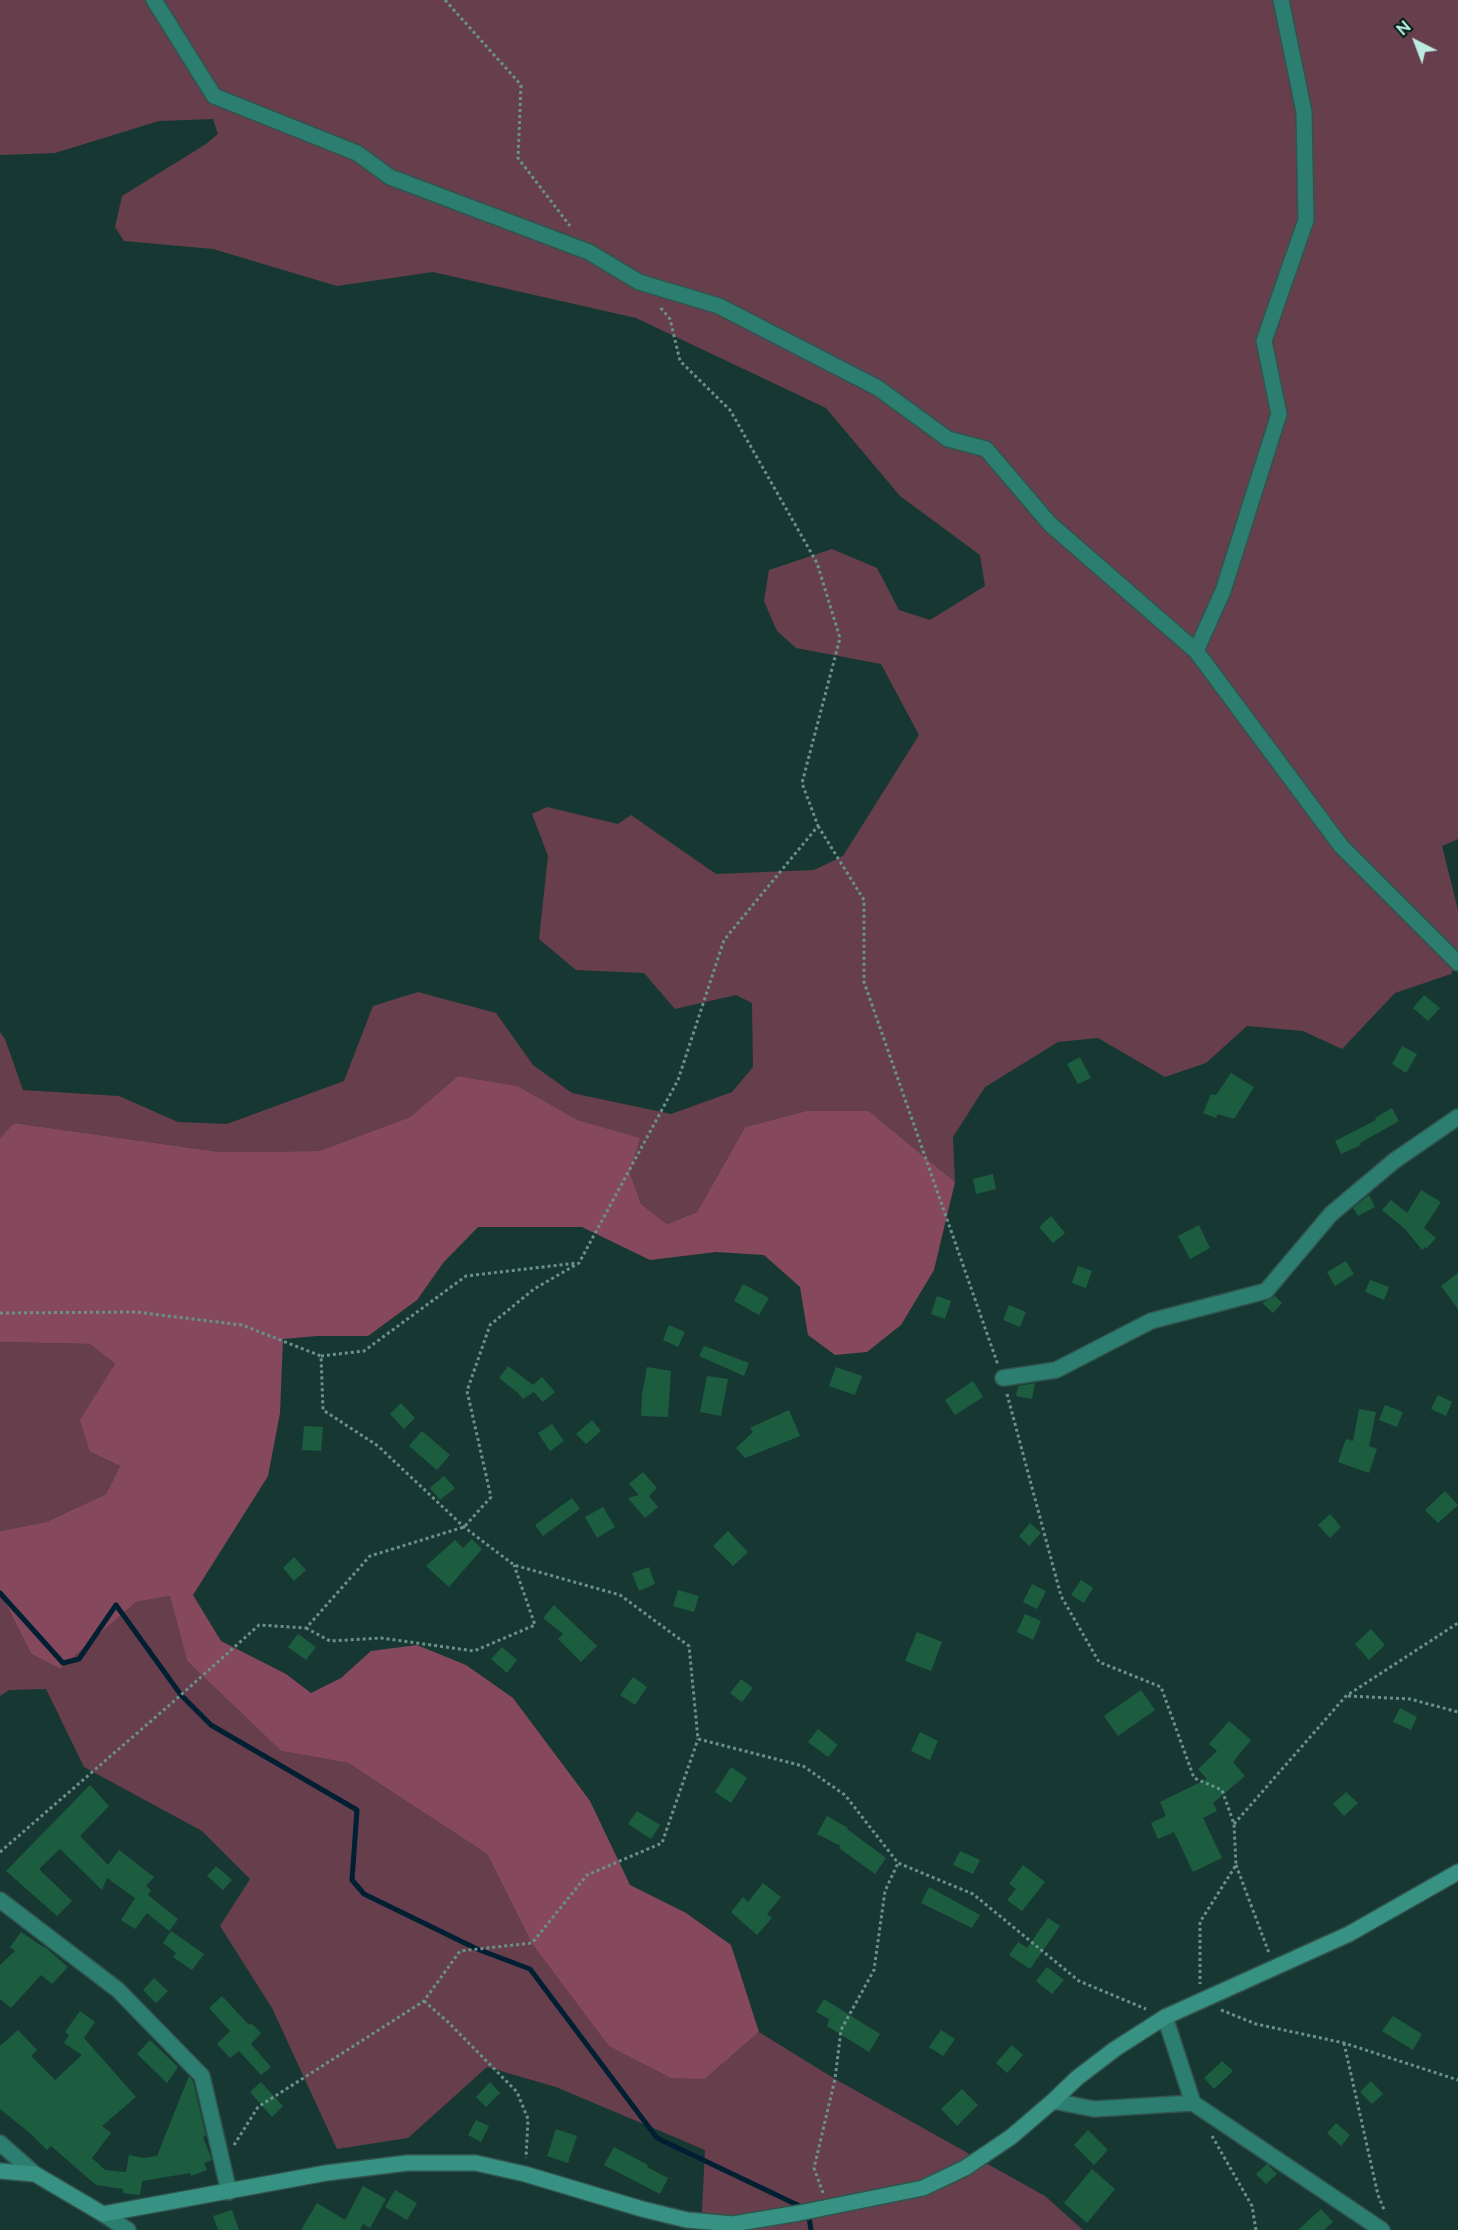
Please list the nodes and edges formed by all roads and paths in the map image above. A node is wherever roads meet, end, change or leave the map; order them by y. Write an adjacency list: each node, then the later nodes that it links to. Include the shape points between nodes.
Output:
1 (154, 0): 4 (street, via 214,96 357,153 390,177)
2 (445, 0): 4 (path, via 521,85 518,158)
3 (1281, 0): 6 (street, via 1304,112 1306,220 1264,341 1279,414 1223,591)
4 (589, 252): 5 (street)
5 (639, 282): 6 (street, via 719,306 878,388 948,439 986,449 1050,524); 7 (path, via 670,319 680,361 730,410 817,562 840,638 802,783)
6 (1196, 651): 8 (street, via 1341,846)
7 (818, 826): 10 (path, via 724,940 678,1080); 13 (path, via 864,900 864,982)
8 (1458, 963)
9 (1458, 1117): 13 (street, via 1394,1161 1331,1214 1266,1291 1151,1321 1056,1370)
10 (579, 1263): 12 (path, via 466,1276 364,1351); 14 (path, via 534,1289 490,1325 467,1391 491,1497)
11 (0, 1313): 12 (path, via 136,1312 242,1325)
12 (321, 1356): 14 (path, via 323,1410 378,1446)
13 (1003, 1378): 21 (path, via 1061,1596 1098,1662 1161,1687 1194,1778 1222,1790)
14 (464, 1527): 15 (path); 17 (path, via 370,1556)
15 (514, 1565): 17 (path, via 535,1625 474,1651 381,1638 330,1641); 20 (path, via 620,1595 689,1646)
16 (1458, 1623): 18 (path)
17 (306, 1628): 22 (path, via 259,1625)
18 (1346, 1696): 19 (path, via 1410,1699); 21 (path)
19 (1458, 1712)
20 (698, 1739): 23 (path, via 803,1766 845,1795); 28 (path, via 662,1844 587,1875 532,1943 460,1952)
21 (1234, 1824): 24 (path)
22 (0, 1852)
23 (898, 1863): 30 (path, via 973,1894 1079,1981); 42 (path, via 885,1891 874,1970 841,2030 835,2079 814,2168)
24 (1236, 1865): 27 (path); 29 (path, via 1200,1922)
25 (1458, 1872): 27 (street, via 1349,1934)
26 (0, 1900): 37 (street, via 118,1990 202,2076)
27 (1275, 1968): 29 (street)
28 (424, 2001): 37 (path, via 258,2107); 40 (path, via 517,2092 528,2119)
29 (1200, 2001): 30 (street); 31 (path, via 1256,2024)
30 (1165, 2017): 33 (street, via 1084,2072); 34 (street)
31 (1344, 2043): 32 (path); 45 (path)
32 (1458, 2079)
33 (1053, 2101): 34 (street, via 1094,2109); 42 (street, via 1011,2137 965,2168 923,2188)
34 (1193, 2103): 45 (street)
35 (1209, 2131): 47 (path, via 1252,2206)
36 (0, 2143): 39 (street)
37 (222, 2164): 41 (street)
38 (0, 2171): 39 (street)
39 (35, 2174): 43 (street)
40 (525, 2174): 41 (street, via 476,2163 407,2163 326,2173); 44 (street)
41 (229, 2192): 43 (street)
42 (828, 2207): 44 (street, via 733,2223)
43 (103, 2214): 46 (street)
44 (683, 2225)
45 (1386, 2226)
46 (128, 2230)
47 (1256, 2230)

